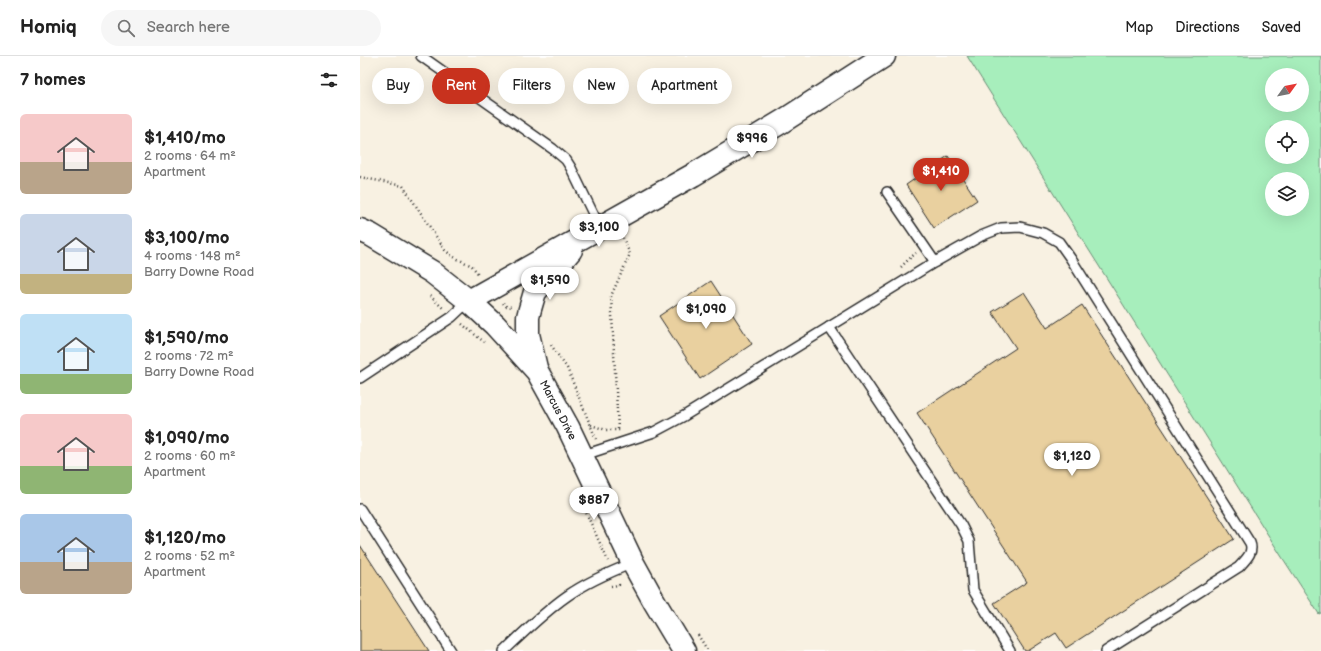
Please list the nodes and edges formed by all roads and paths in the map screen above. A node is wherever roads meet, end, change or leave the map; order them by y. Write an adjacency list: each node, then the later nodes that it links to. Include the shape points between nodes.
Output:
1 (421, 56): 4 (lane, via 566,160)
2 (884, 56): 4 (street, via 789,117)
3 (887, 192): 8 (lane)
4 (600, 228): 6 (street)
5 (360, 230): 12 (street, Marcus Drive, via 432,272)
6 (581, 238): 12 (street); 16 (street, via 535,292 528,317 528,334)
7 (623, 238): 19 (path, via 630,254 611,296)
8 (925, 248): 9 (lane); 10 (path, via 909,258)
9 (935, 262): 14 (lane); 31 (lane, via 981,236 1001,228 1020,227 1043,233 1059,242 1252,547 1239,567)
10 (897, 272)
11 (427, 293): 13 (path)
12 (469, 301): 13 (lane); 16 (street, Marcus Drive)
13 (452, 317): 15 (path); 17 (lane)
14 (830, 327): 21 (lane, via 654,432); 30 (lane, via 961,526 969,541 973,590)
15 (487, 345)
16 (537, 371): 21 (street, Marcus Drive)
17 (360, 378)
18 (590, 425): 19 (path, via 606,430)
19 (618, 429): 20 (path)
20 (623, 430)
21 (582, 456): 24 (street, Marcus Drive)
22 (578, 493): 25 (path)
23 (360, 509): 27 (lane)
24 (633, 563): 25 (lane); 29 (street, Marcus Drive)
25 (613, 571): 26 (path, via 619,584); 28 (lane, via 566,597)
26 (607, 587)
27 (451, 651)
28 (504, 651)
29 (684, 651)
30 (1010, 651)
31 (1106, 651)

